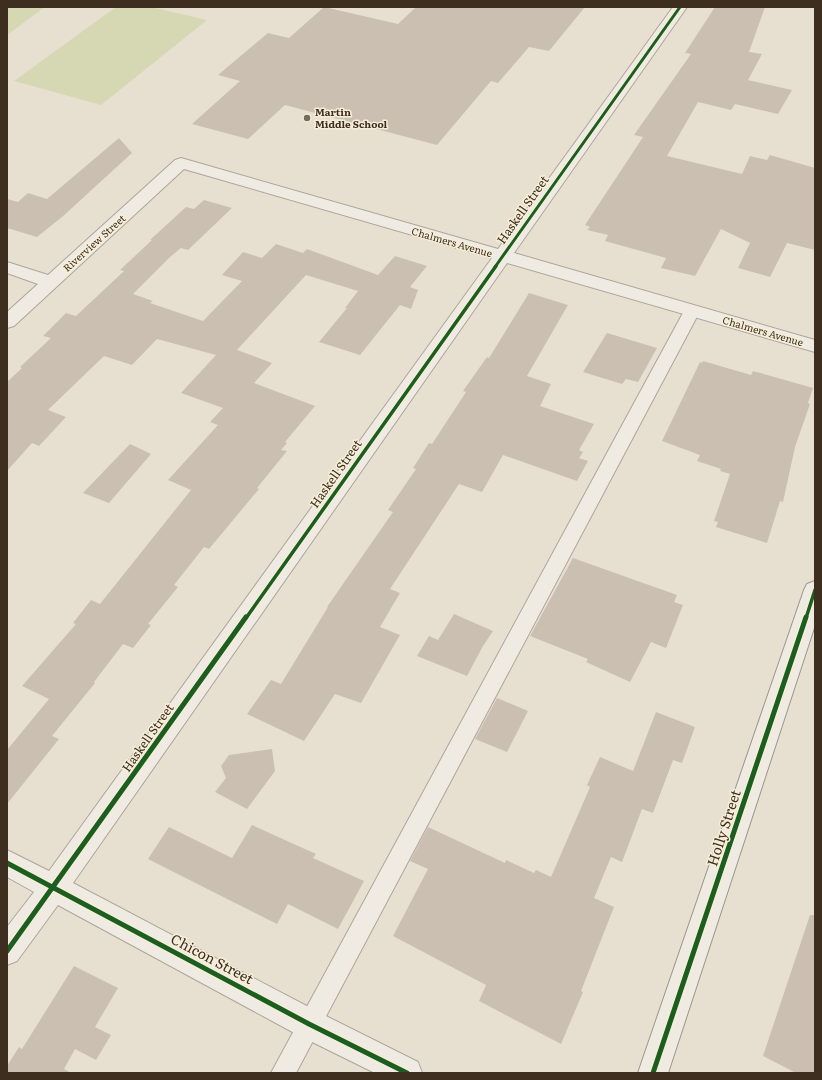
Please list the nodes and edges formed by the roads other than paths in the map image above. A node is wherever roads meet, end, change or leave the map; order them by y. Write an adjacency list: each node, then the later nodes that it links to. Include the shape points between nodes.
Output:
1 (680, 7): 3 (street, Haskell Street)
2 (181, 164): 3 (street, Chalmers Avenue); 5 (street, Riverview Street)
3 (502, 256): 6 (street, Chalmers Avenue); 11 (street, Haskell Street)
4 (7, 267): 5 (street)
5 (51, 282): 7 (street, Riverview Street)
6 (692, 310): 8 (street, Chalmers Avenue); 13 (lane)
7 (7, 322)
8 (815, 346)
9 (815, 590): 16 (street, Holly Street)
10 (7, 863): 11 (street, Chicon Street)
11 (54, 887): 12 (street, Haskell Street); 13 (street, Chicon Street)
12 (7, 951)
13 (309, 1024): 14 (lane); 15 (street, Chicon Street)
14 (283, 1073)
15 (407, 1073)
16 (653, 1073)

